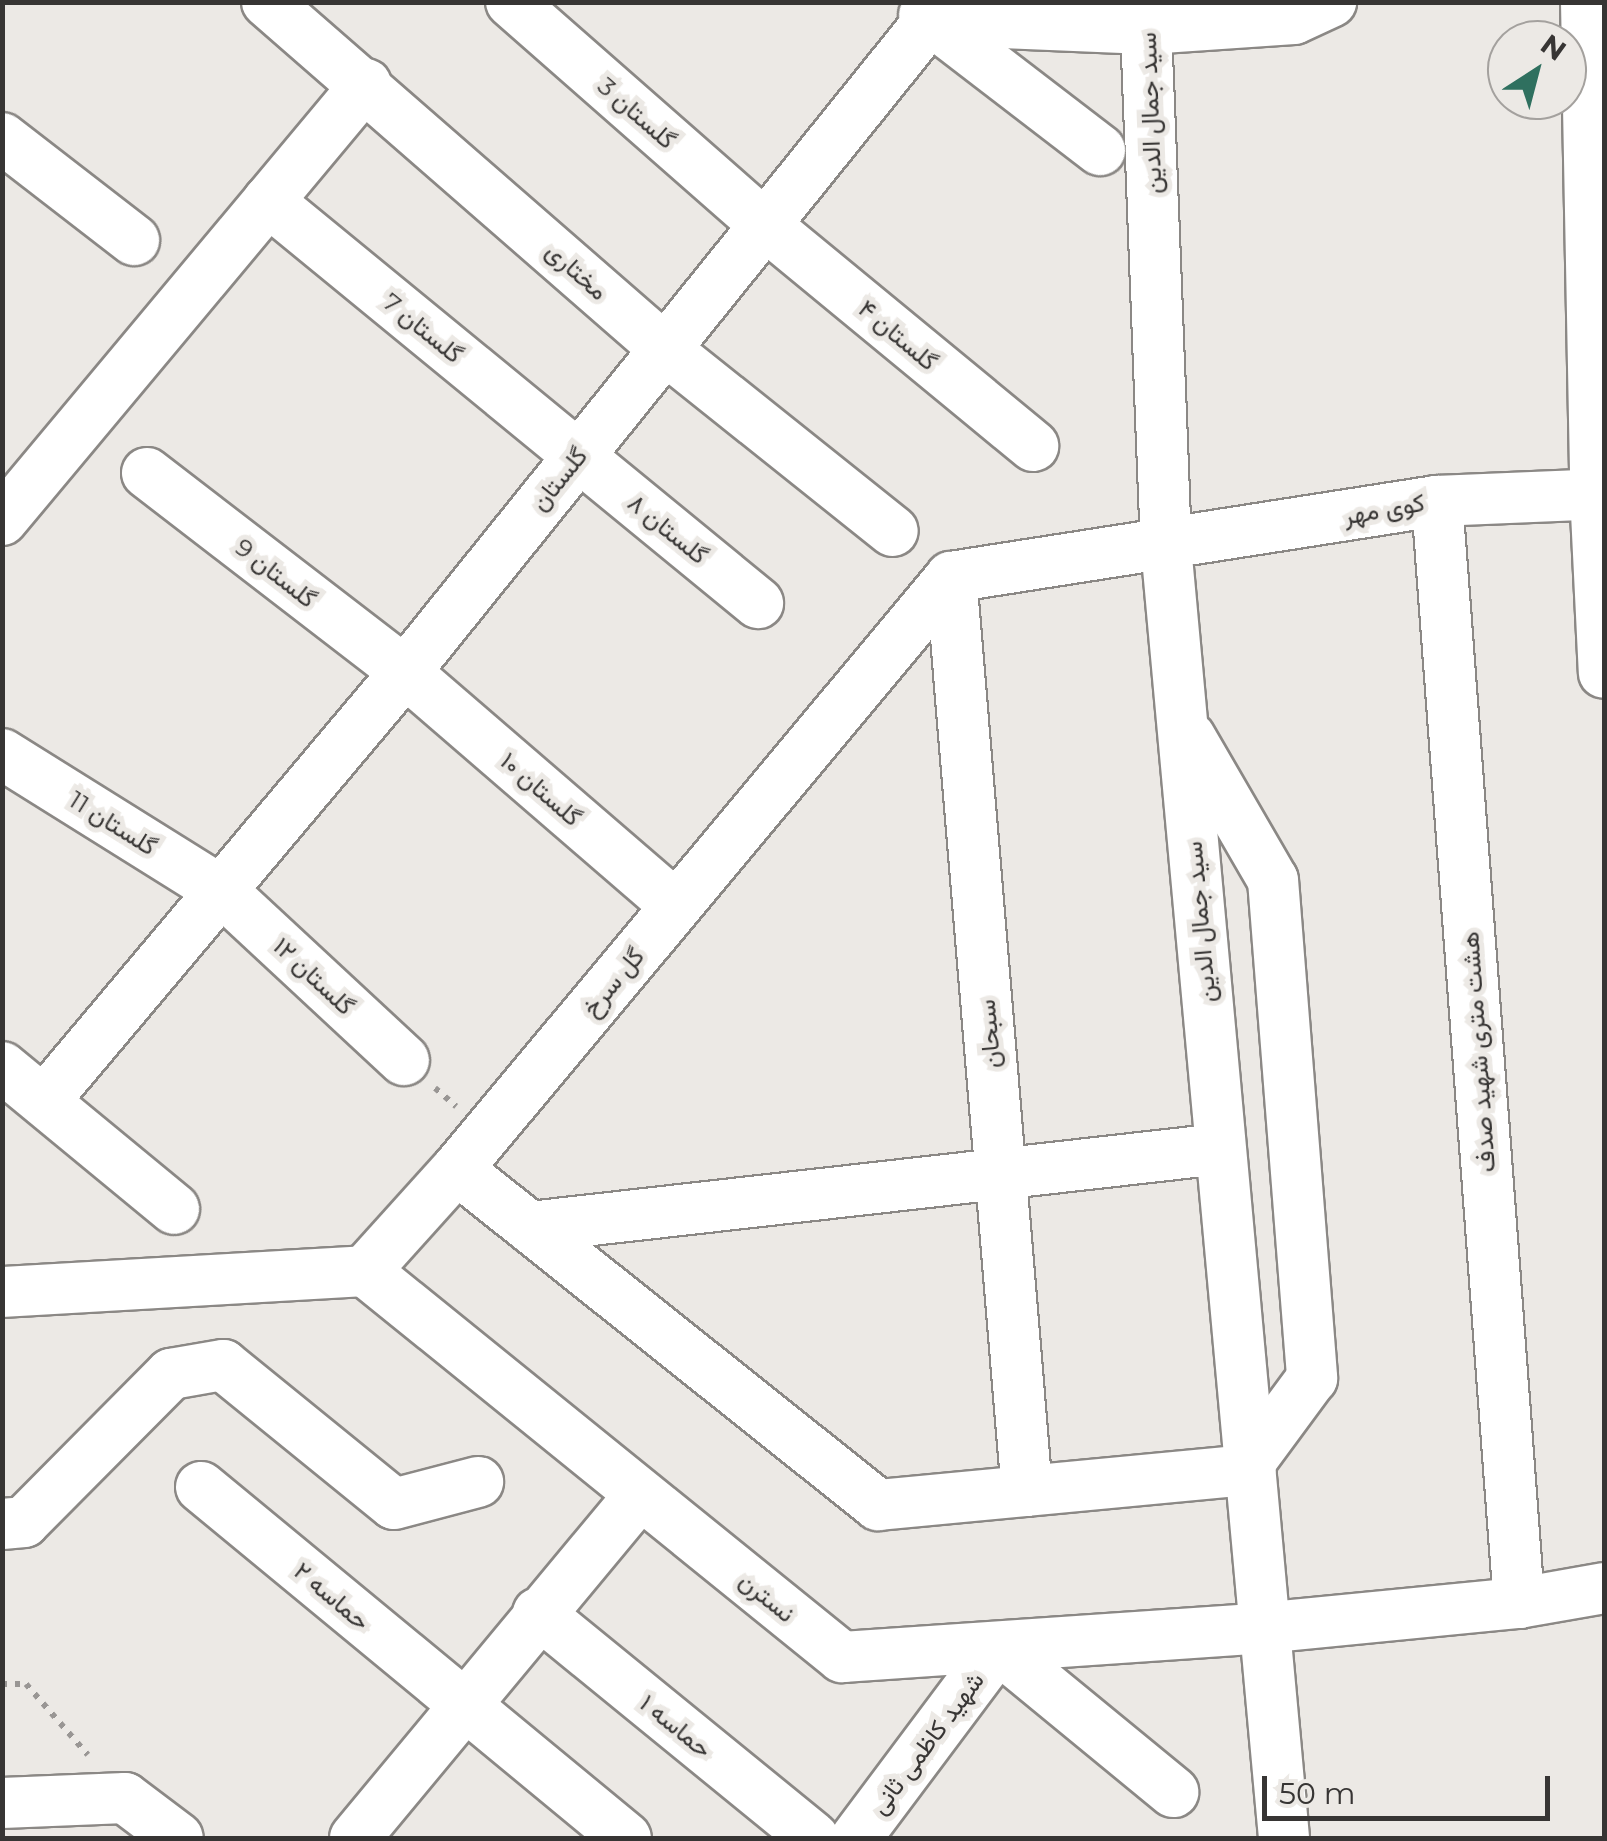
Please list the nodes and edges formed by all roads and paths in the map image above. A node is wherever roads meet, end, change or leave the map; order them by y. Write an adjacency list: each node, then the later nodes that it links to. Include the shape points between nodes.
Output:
1 (267, 2): 7 (street, مختاری)
2 (510, 2): 12 (street, گلستان 3)
3 (1332, 2): 6 (street, via 1294,18)
4 (1586, 2): 8 (street)
5 (919, 11): 6 (street); 10 (street); 12 (street, گلستان)
6 (1146, 16): 22 (street, سید جمال الدین)
7 (366, 84): 11 (street); 14 (street, مختاری)
8 (1596, 105): 18 (street)
9 (2, 138): 13 (street)
10 (1100, 150)
11 (268, 201): 16 (street, گلستان 7); 20 (street)
12 (764, 224): 14 (street, گلستان); 15 (street, گلستان ۴)
13 (134, 240)
14 (666, 350): 16 (street, گلستان); 21 (street, مختاری)
15 (1032, 446)
16 (578, 456): 24 (street, گلستان ۸); 25 (street, گلستان)
17 (147, 473): 25 (street, گلستان 9)
18 (1600, 493): 19 (street, کوی مهر); 26 (street)
19 (1436, 501): 22 (street, کوی مهر); 48 (street, هشت متری شهید صدف)
20 (2, 520)
21 (892, 531)
22 (1166, 546): 23 (street); 27 (street, سید جمال الدین)
23 (951, 577): 30 (street, گل سرخ); 36 (street, سبحان)
24 (758, 603)
25 (405, 672): 29 (street, گلستان); 30 (street, گلستان ۱۰)
26 (1604, 673)
27 (1182, 723): 34 (street, سید جمال الدین); 41 (street, via 1273,880 1312,1378)
28 (2, 754): 29 (street, گلستان 11)
29 (223, 892): 31 (street, گلستان ۱۲); 33 (street, گلستان)
30 (676, 906): 35 (street, گل سرخ)
31 (404, 1060): 35 (path)
32 (2, 1067): 33 (street)
33 (44, 1100): 37 (street)
34 (1220, 1149): 36 (street); 41 (street, سید جمال الدین)
35 (472, 1151): 38 (street); 39 (street, گل سرخ)
36 (1000, 1172): 38 (street); 44 (street, سبحان)
37 (174, 1209)
38 (530, 1226): 44 (street, via 878,1505)
39 (365, 1271): 40 (street); 45 (street, نسترن)
40 (2, 1292)
41 (1250, 1466): 44 (street); 50 (street, سید جمال الدین)
42 (478, 1482): 46 (street, via 394,1504 223,1365 172,1374 24,1522)
43 (201, 1487): 53 (street, حماسه ۲)
44 (1027, 1491)
45 (640, 1496): 49 (street); 51 (street, نسترن, via 842,1657)
46 (2, 1524)
47 (1604, 1588): 48 (street, نسترن)
48 (1519, 1603): 50 (street, نسترن)
49 (538, 1613): 53 (street); 60 (street, حماسه ۱)
50 (1262, 1628): 51 (street, نسترن); 62 (street, سید جمال الدین)
51 (998, 1648): 54 (street); 61 (street, شهید کاظمی ثانی)
52 (2, 1684): 55 (path, via 26,1684)
53 (463, 1706): 58 (street); 59 (street, حماسه ۲)
54 (1172, 1792)
55 (126, 1798): 56 (street); 57 (street)
56 (2, 1803)
57 (178, 1838)
58 (355, 1838)
59 (626, 1838)
60 (814, 1838)
61 (856, 1838)
62 (1284, 1838)

